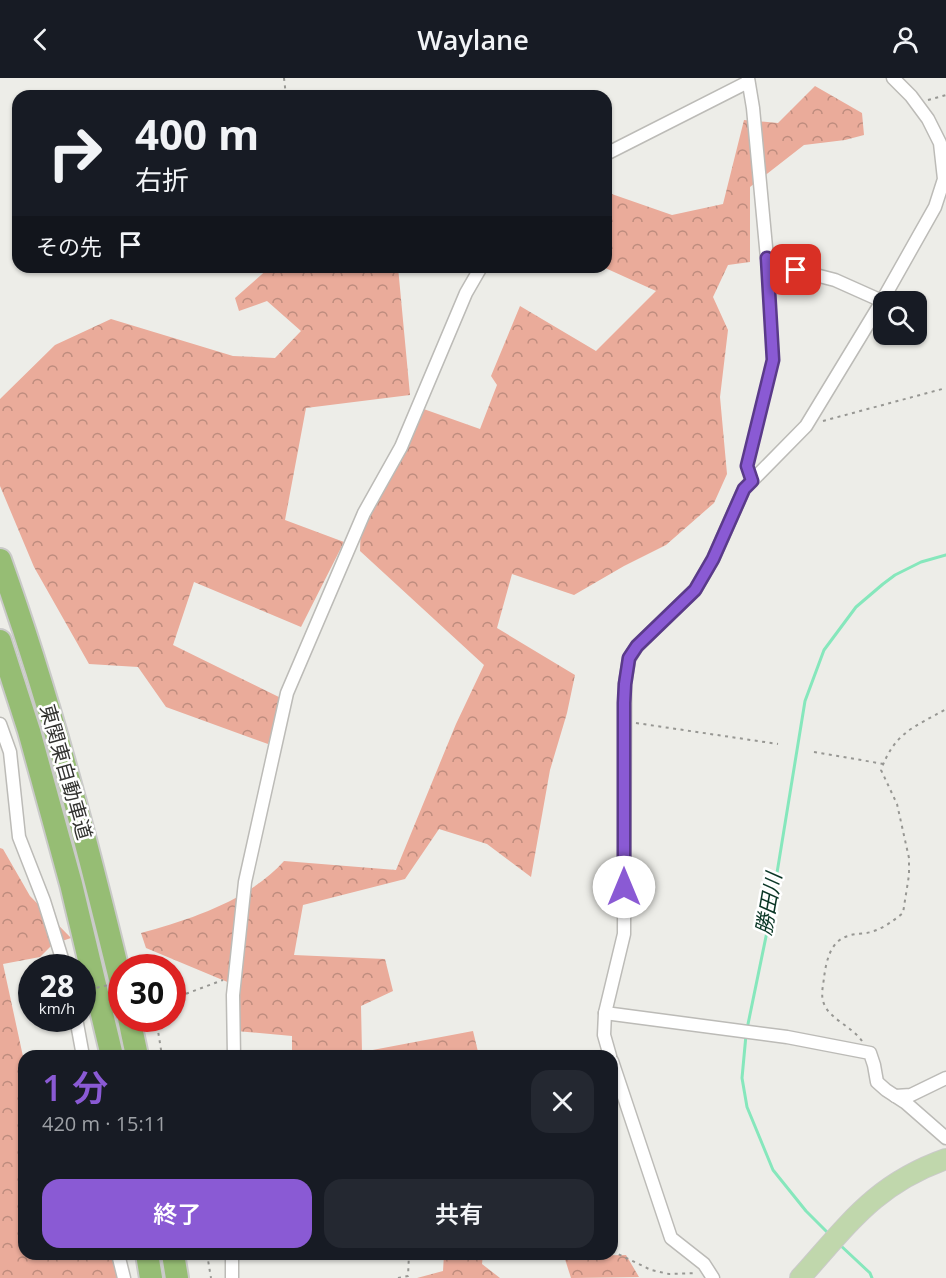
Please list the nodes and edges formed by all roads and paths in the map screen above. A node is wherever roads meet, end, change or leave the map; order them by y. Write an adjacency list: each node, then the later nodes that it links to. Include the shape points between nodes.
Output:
1 (893, 78): 4 (street)
2 (748, 80): 5 (street); 6 (street)
3 (946, 95): 4 (path)
4 (916, 103): 8 (street, via 940,143 944,179 935,207)
5 (612, 151)
6 (767, 258): 9 (street, via 777,265 835,280); 13 (lane, via 773,360 747,466)
7 (478, 273): 24 (street, via 401,447 364,513 287,693 245,882)
8 (887, 291)
9 (873, 296)
10 (873, 315): 12 (street)
11 (946, 388): 12 (path)
12 (806, 426): 13 (street)
13 (752, 481): 17 (street, via 744,489 695,590 629,658)
14 (0, 560): 23 (highway, 東関東自動車道, via 22,621)
15 (0, 641): 31 (highway, 東関東自動車道, via 71,884)
16 (946, 709): 21 (path, via 903,734)
17 (624, 721): 19 (path); 26 (street, via 624,934)
18 (0, 724): 22 (street, via 10,752 19,837)
19 (778, 744)
20 (814, 752): 21 (path)
21 (884, 764): 36 (path, via 882,770 897,804 909,858 903,913 871,932 836,942 829,954 822,994 825,1006 854,1030)
22 (61, 954)
23 (114, 954)
24 (236, 975): 25 (path); 34 (street)
25 (186, 994)
26 (605, 1013): 35 (street); 36 (street, via 788,1037)
27 (79, 1032): 30 (street)
28 (132, 1032): 32 (highway)
29 (158, 1032): 33 (path)
30 (82, 1050)
31 (111, 1050)
32 (136, 1050)
33 (161, 1050)
34 (234, 1050)
35 (608, 1050)
36 (870, 1053): 39 (street, via 877,1082)
37 (946, 1078): 39 (street, via 911,1095)
38 (618, 1079): 49 (street, via 671,1238 704,1264)
39 (895, 1096): 40 (street)
40 (946, 1138)
41 (946, 1159): 56 (main road, via 912,1173 872,1199)
42 (618, 1254): 49 (path, via 651,1270)
43 (120, 1260): 50 (street)
44 (148, 1260): 51 (highway)
45 (174, 1260): 52 (highway)
46 (208, 1260): 53 (path)
47 (232, 1260): 54 (street)
48 (409, 1260): 55 (path, via 408,1276)
49 (711, 1275)
50 (124, 1278)
51 (151, 1278)
52 (177, 1278)
53 (211, 1278)
54 (232, 1278)
55 (398, 1278)
56 (800, 1278)

